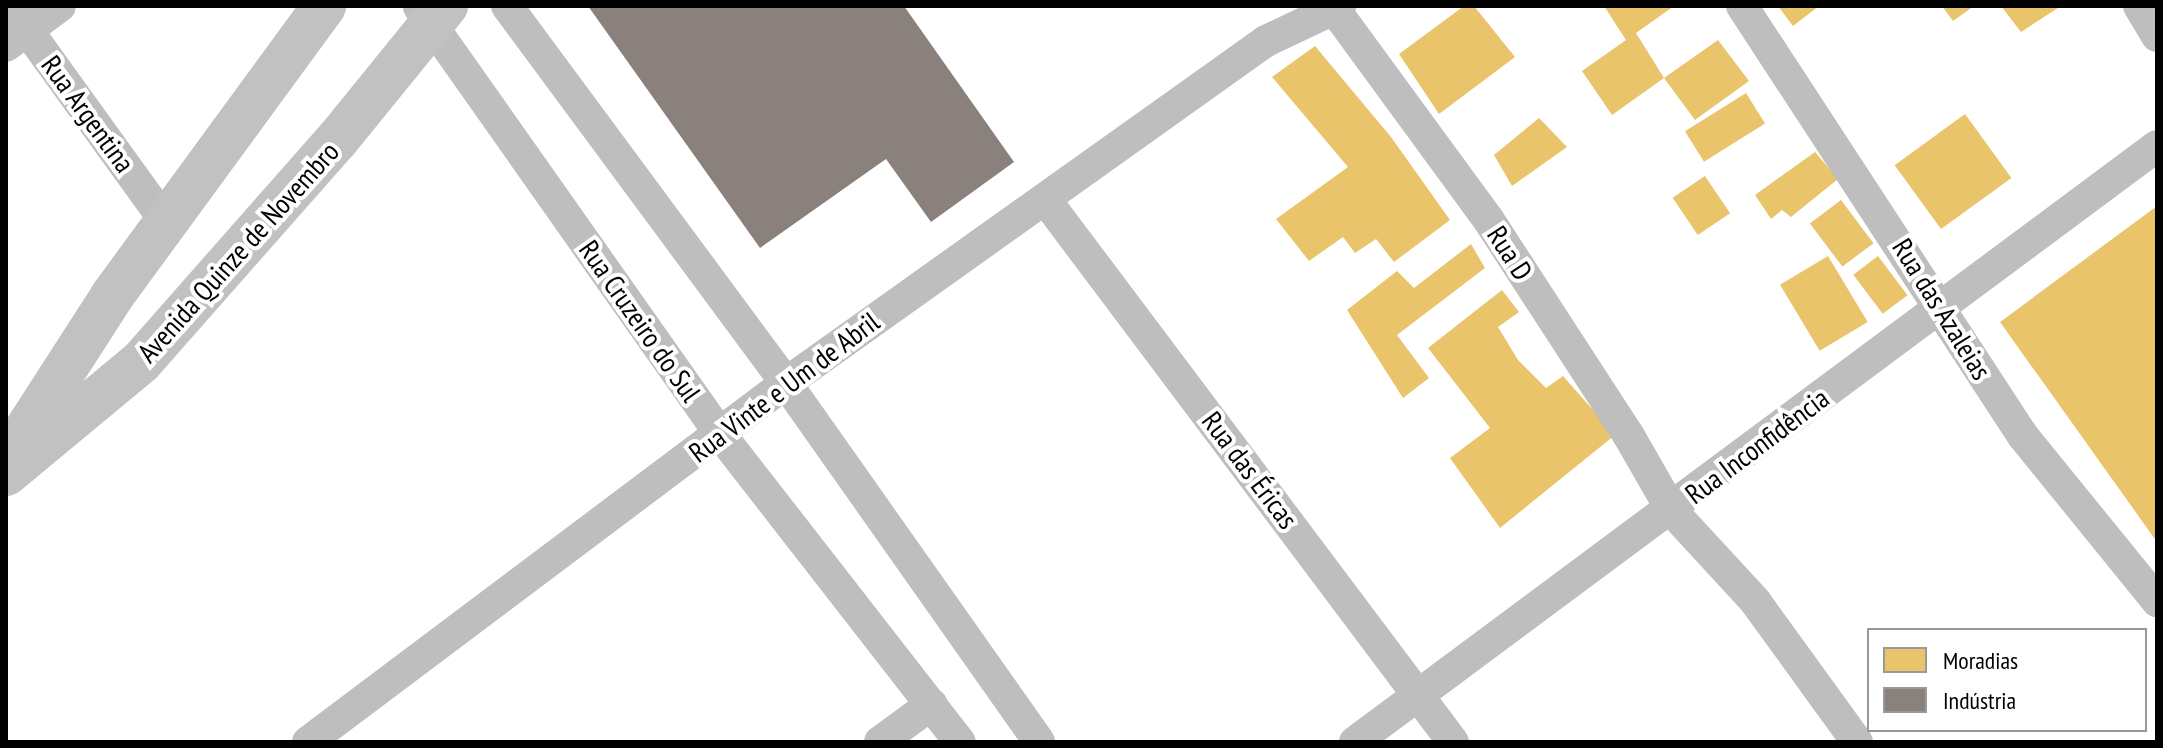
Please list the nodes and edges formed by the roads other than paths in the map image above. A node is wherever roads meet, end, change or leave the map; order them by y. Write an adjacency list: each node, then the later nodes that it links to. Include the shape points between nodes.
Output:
1 (60, 6): 9 (street)
2 (324, 6): 14 (main road)
3 (507, 6): 16 (street)
4 (1291, 6): 11 (street, Rua Vinte e Um de Abril)
5 (1742, 6): 15 (street, Rua das Azaleias)
6 (2139, 6): 10 (street)
7 (1336, 7): 11 (street, Rua Vinte e Um de Abril); 20 (street, Rua D, via 1488,219)
8 (432, 13): 17 (street, Rua Cruzeiro do Sul); 19 (main road, Avenida Quinze de Novembro, via 141,362)
9 (15, 28): 14 (street, Rua Argentina)
10 (2157, 36)
11 (1266, 41): 13 (street, Rua Vinte e Um de Abril)
12 (2157, 146): 15 (street, Rua Inconfidência)
13 (1045, 199): 16 (street, Rua Vinte e Um de Abril); 22 (street, Rua das Éricas)
14 (166, 222): 18 (main road)
15 (1940, 307): 20 (street, Rua Inconfidência); 21 (street, Rua das Azaleias, via 2023,436)
16 (786, 383): 17 (street, Rua Vinte e Um de Abril); 27 (street)
17 (720, 434): 23 (street, Rua Cruzeiro do Sul); 24 (street, Rua Vinte e Um de Abril)
18 (6, 461)
19 (6, 474)
20 (1672, 511): 22 (street, Rua Inconfidência); 30 (street, Rua D, via 1755,601)
21 (2157, 601)
22 (1419, 694): 28 (street, Rua Inconfidência); 29 (street, Rua das Éricas)
23 (932, 704): 25 (street); 26 (street, Rua Cruzeiro do Sul)
24 (308, 742)
25 (880, 742)
26 (960, 742)
27 (1039, 742)
28 (1355, 742)
29 (1453, 742)
30 (1857, 742)

